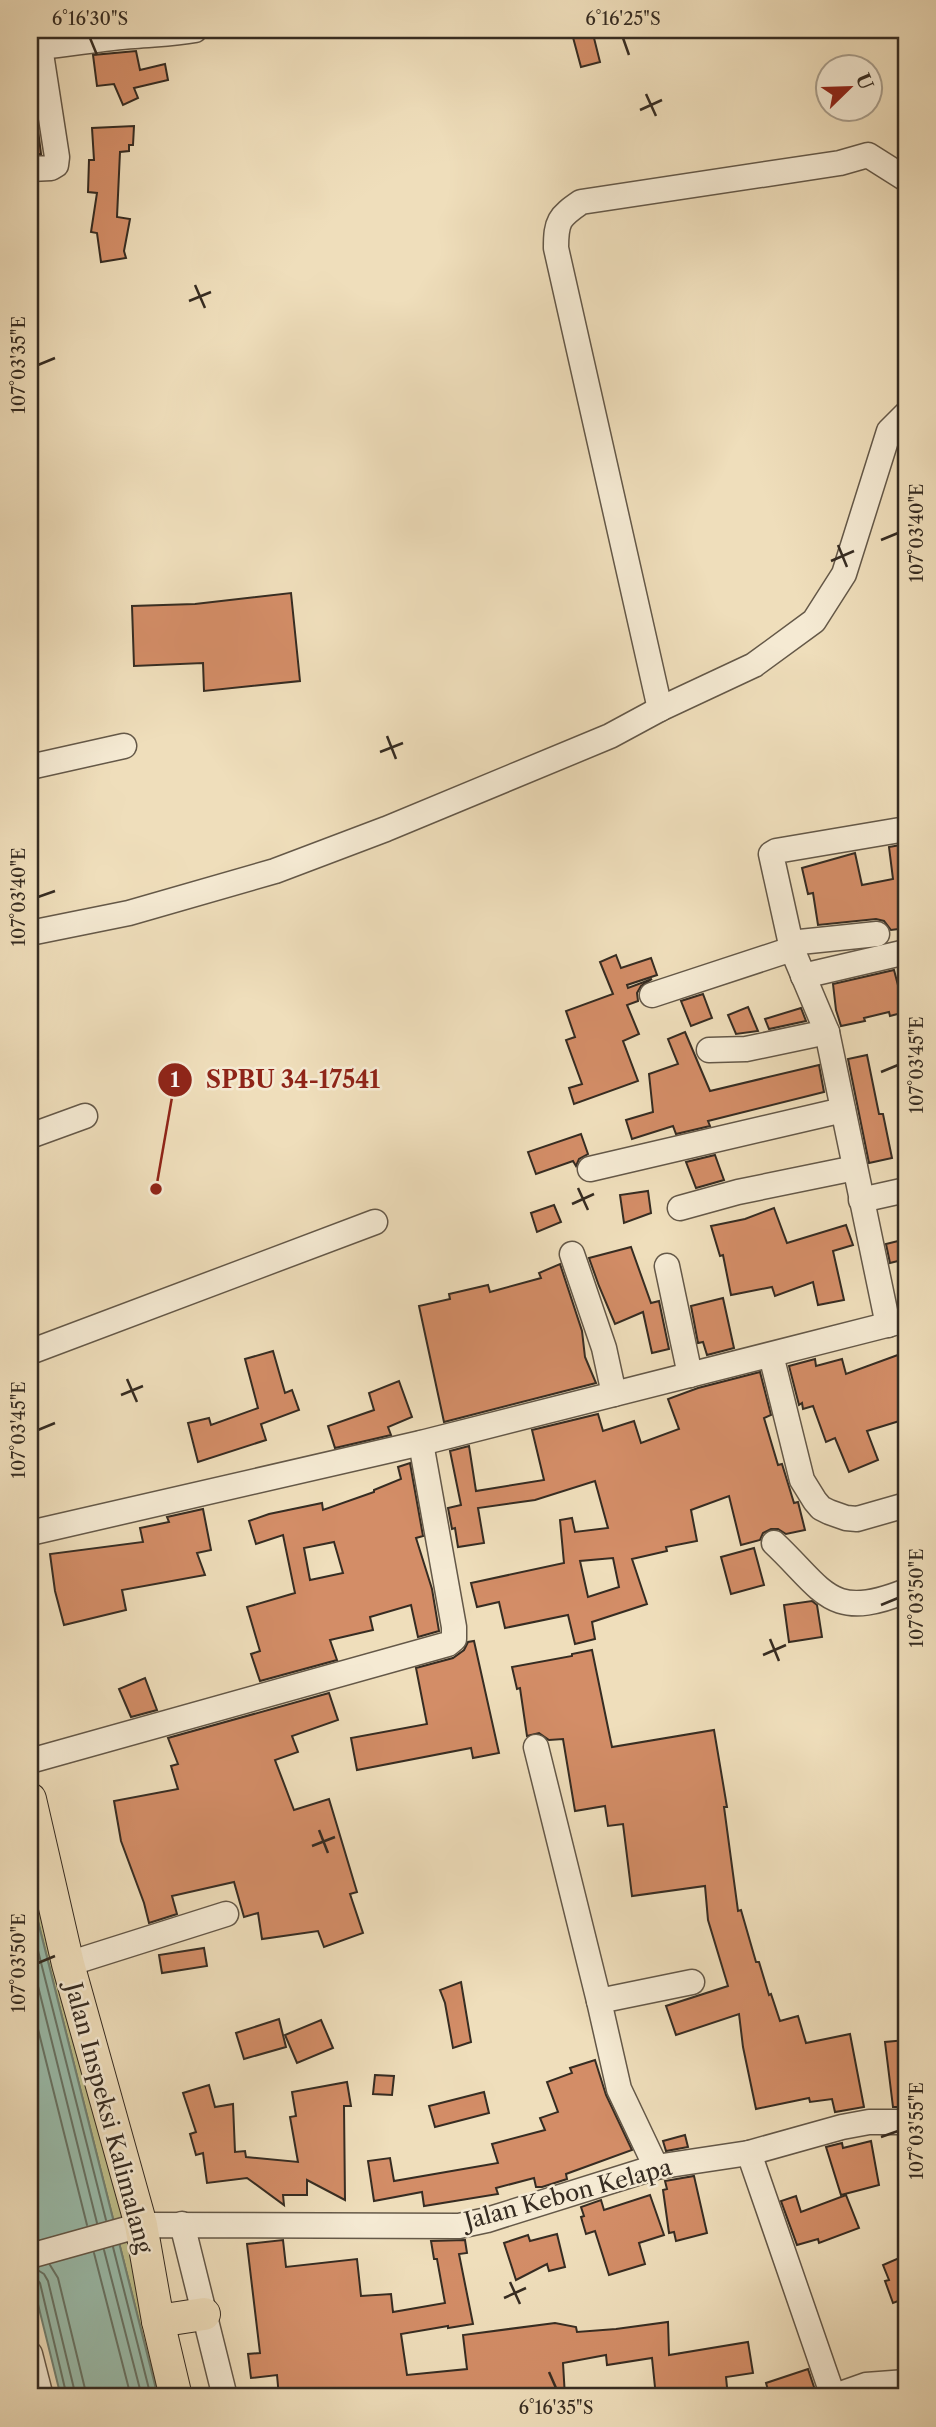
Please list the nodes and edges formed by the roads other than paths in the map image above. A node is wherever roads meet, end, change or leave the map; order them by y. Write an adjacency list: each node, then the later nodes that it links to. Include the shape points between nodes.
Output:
1 (195, 30): 2 (street, via 83,44)
2 (40, 38): 3 (street, via 57,157 51,168)
3 (30, 169)
4 (906, 178): 6 (street, via 868,155 581,202 556,226 556,248)
5 (906, 414): 6 (street, via 889,431 844,574 814,621 754,665)
6 (660, 709): 10 (street, via 610,736 275,871 129,913)
7 (124, 746): 8 (street)
8 (30, 766)
9 (906, 829): 12 (street, via 772,853)
10 (30, 933)
11 (877, 934): 12 (street)
12 (791, 946): 14 (street); 15 (street)
13 (906, 952): 14 (street)
14 (803, 976): 16 (street)
15 (652, 995)
16 (827, 1032): 17 (street, via 746,1049); 18 (street)
17 (709, 1050)
18 (842, 1110): 21 (street); 22 (street)
19 (85, 1116): 20 (street)
20 (30, 1136)
21 (855, 1168): 24 (street); 25 (street)
22 (590, 1169)
23 (906, 1190): 24 (street)
24 (862, 1200): 29 (street)
25 (680, 1208)
26 (375, 1222): 30 (street)
27 (572, 1254): 33 (street, via 604,1348)
28 (667, 1266): 32 (street)
29 (897, 1323): 31 (street)
30 (30, 1352)
31 (771, 1355): 32 (street); 35 (street, via 802,1480 821,1508 857,1519)
32 (690, 1375): 33 (street)
33 (614, 1394): 34 (street)
34 (421, 1443): 36 (street); 40 (street, via 454,1627 454,1639 448,1644)
35 (906, 1505)
36 (30, 1533)
37 (774, 1543): 38 (street, via 813,1585 835,1600 852,1605)
38 (906, 1591)
39 (536, 1747): 45 (street)
40 (30, 1761)
41 (30, 1799): 43 (main road, Jalan Inspeksi Kalimalang)
42 (226, 1914): 43 (street)
43 (68, 1965): 50 (main road, Jalan Inspeksi Kalimalang)
44 (692, 1982): 45 (street)
45 (599, 2001): 48 (street, via 619,2089)
46 (906, 2122): 47 (street, Jalan Kebon Kelapa, via 842,2127)
47 (749, 2153): 48 (street, Jalan Kebon Kelapa); 59 (street)
48 (656, 2167): 49 (street, Jalan Kebon Kelapa, via 459,2225)
49 (182, 2224): 50 (street, Jalan Kebon Kelapa); 52 (street, Jalan Inspeksi Kalimalang)
50 (130, 2227): 51 (street, Jalan Kebon Kelapa); 53 (main road, Jalan Inspeksi Kalimalang)
51 (30, 2256)
52 (204, 2314): 53 (main road); 58 (street, Jalan Inspeksi Kalimalang)
53 (158, 2321): 57 (main road, Jalan Inspeksi Kalimalang)
54 (30, 2354): 56 (street)
55 (906, 2382): 59 (street, via 866,2385)
56 (41, 2397)
57 (176, 2397)
58 (225, 2397)
59 (833, 2397)

